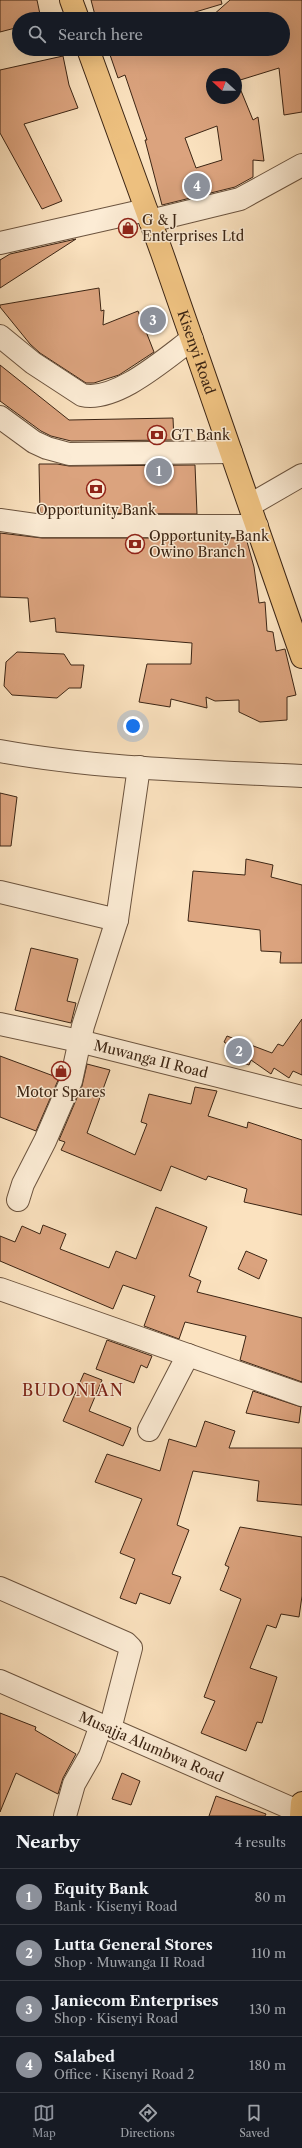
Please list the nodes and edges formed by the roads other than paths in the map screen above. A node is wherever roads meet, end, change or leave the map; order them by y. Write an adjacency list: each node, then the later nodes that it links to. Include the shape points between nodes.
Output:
1 (71, 0): 2 (main road)
2 (75, 12)
3 (91, 56): 5 (main road, Kisenyi Road)
4 (302, 165): 5 (street, via 240,199)
5 (148, 215): 6 (street); 8 (main road, Kisenyi Road)
6 (0, 243)
7 (0, 336): 8 (street, via 33,363 82,395 92,397 142,378)
8 (192, 339): 10 (main road, Kisenyi Road)
9 (0, 417): 10 (street, via 34,442 69,454)
10 (231, 452): 12 (main road, Kisenyi Road)
11 (302, 475): 12 (street)
12 (250, 505): 14 (main road, Kisenyi Road)
13 (0, 520): 14 (street, via 42,526)
14 (257, 526): 15 (main road, Kisenyi Road)
15 (302, 657)
16 (0, 751): 17 (street, via 40,758)
17 (139, 767): 18 (street); 20 (street)
18 (302, 776)
19 (0, 892): 20 (street)
20 (117, 920): 22 (street)
21 (0, 1024): 22 (street, Muwanga II Road)
22 (79, 1041): 23 (street, Muwanga II Road); 24 (street, via 68,1088)
23 (302, 1097)
24 (18, 1200)
25 (0, 1289): 26 (street)
26 (188, 1355): 27 (street); 28 (street)
27 (302, 1395)
28 (149, 1430)
29 (0, 1588): 31 (street, via 126,1643 131,1648)
30 (0, 1681): 31 (street, Musajja Alumbwa Road)
31 (106, 1727): 32 (street, Musajja Alumbwa Road); 33 (street, via 74,1784)
32 (301, 1811)
33 (65, 1816)

